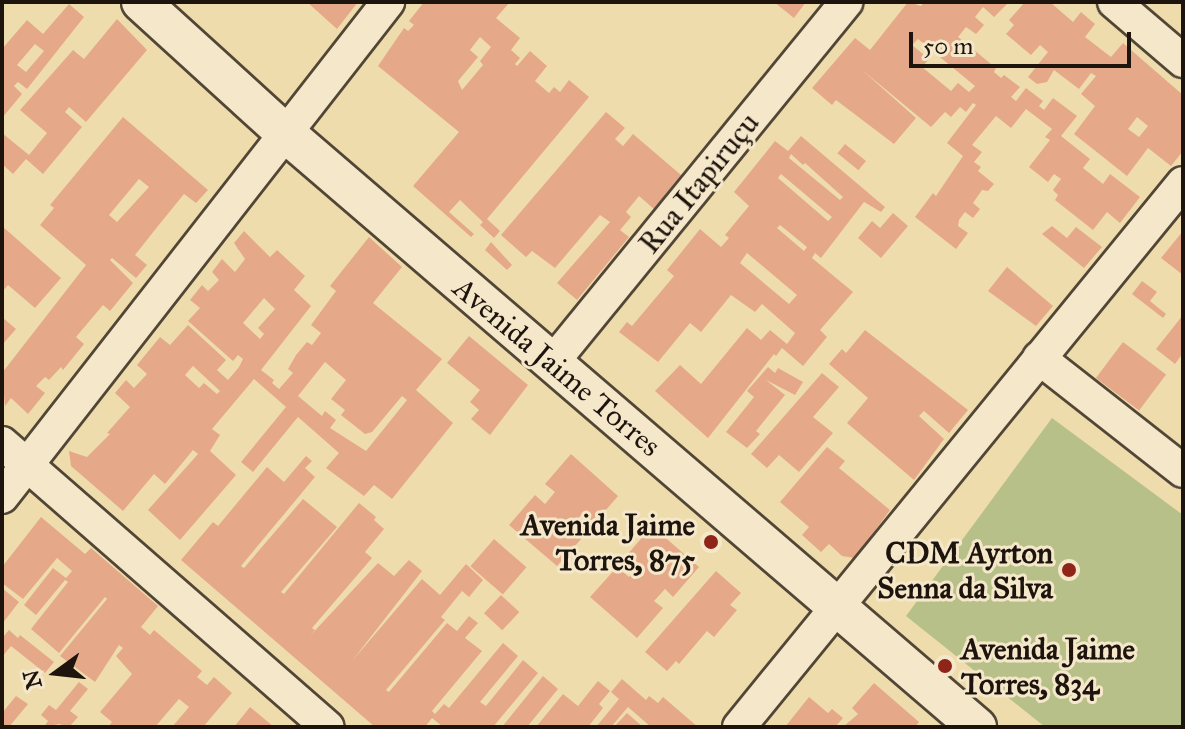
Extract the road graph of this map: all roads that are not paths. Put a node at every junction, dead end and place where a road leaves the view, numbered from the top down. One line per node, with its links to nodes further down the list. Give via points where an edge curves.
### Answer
1 (141, 2): 6 (street, Avenida Jaime Torres)
2 (388, 2): 6 (street)
3 (846, 2): 9 (street, Rua Itapiruçu)
4 (1114, 2): 5 (street)
5 (1183, 61)
6 (283, 131): 9 (street, Avenida Jaime Torres); 11 (street)
7 (1183, 183): 8 (street)
8 (1039, 358): 12 (street); 14 (street)
9 (552, 363): 14 (street, Avenida Jaime Torres)
10 (2, 443): 11 (street)
11 (27, 465): 13 (street); 15 (street)
12 (1183, 471)
13 (2, 497)
14 (837, 604): 16 (street); 17 (street, Avenida Jaime Torres)
15 (327, 727)
16 (739, 727)
17 (977, 727)

